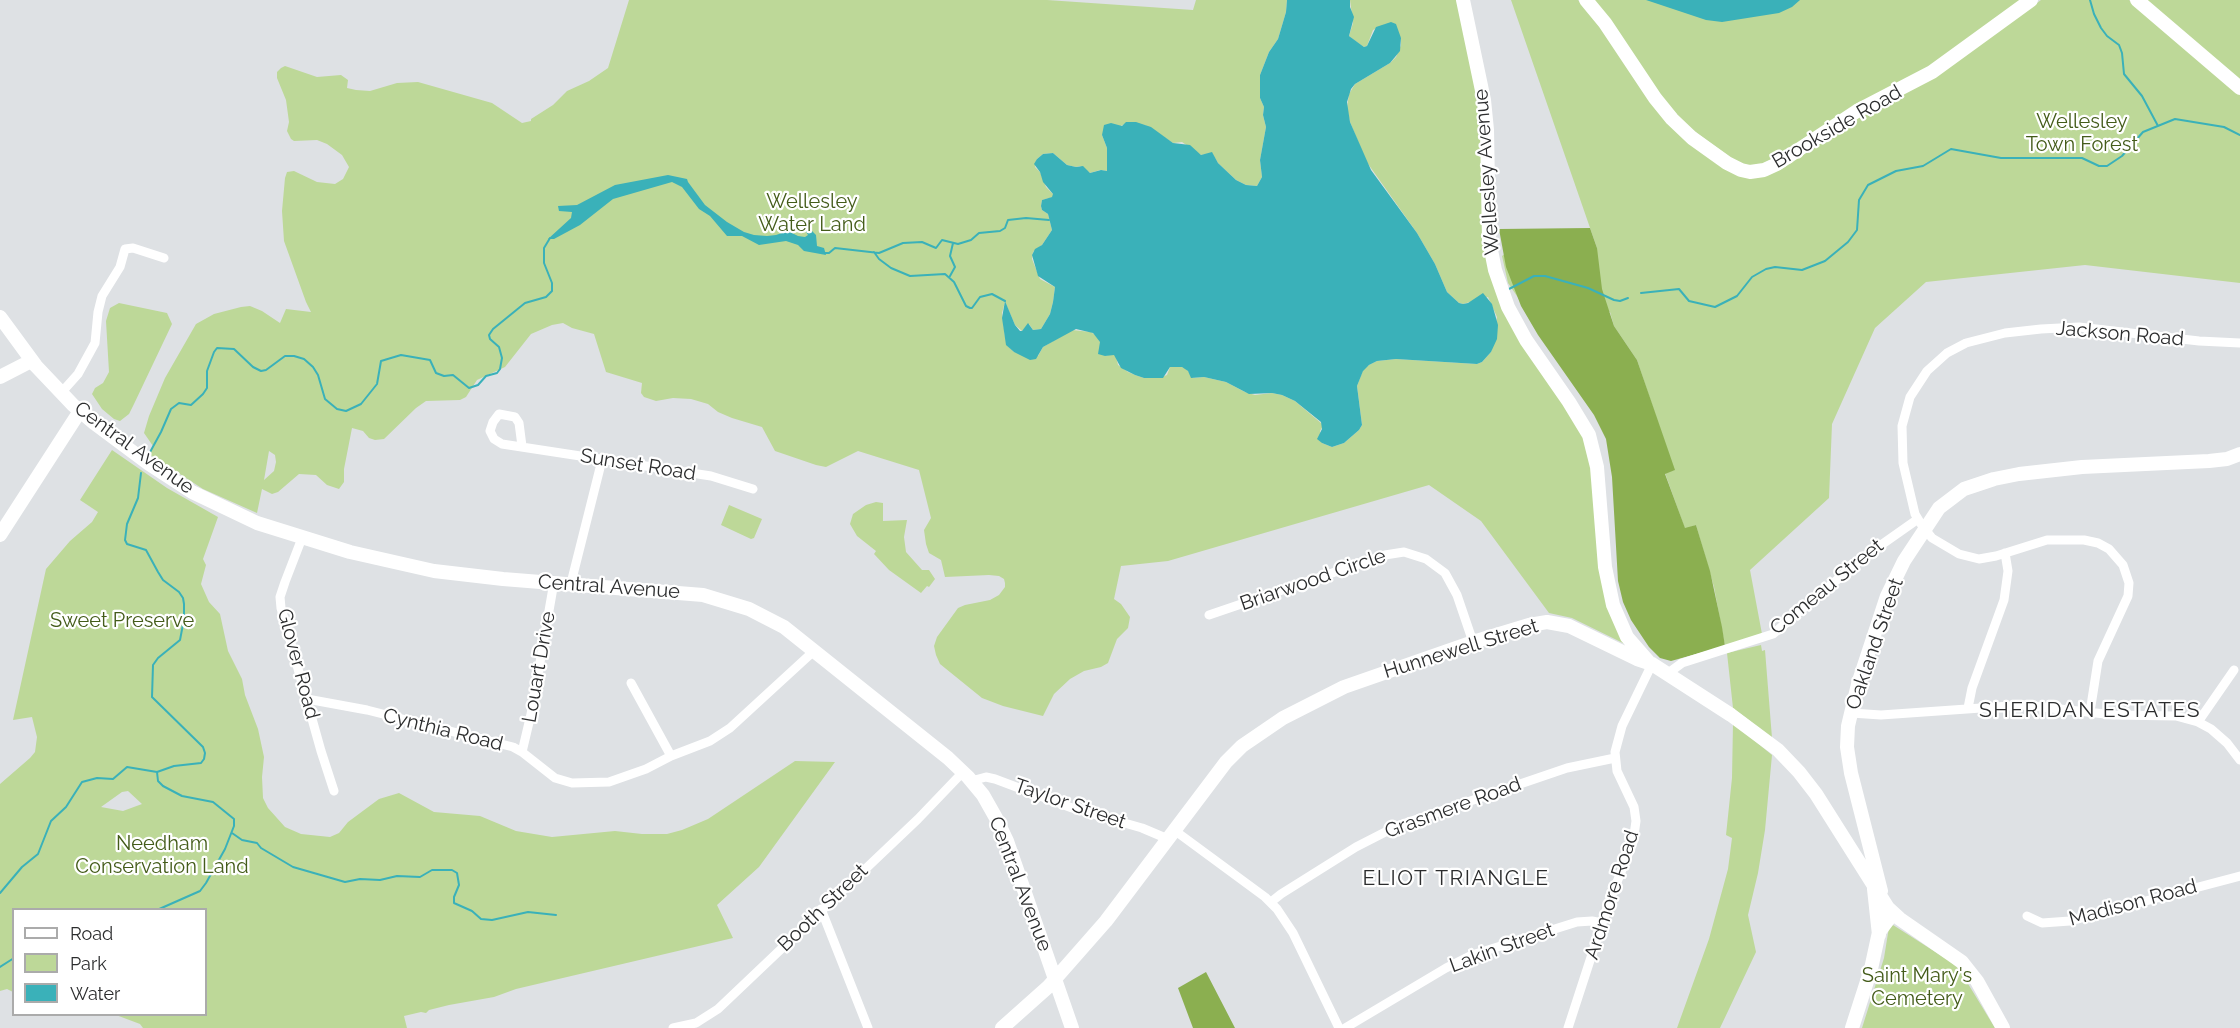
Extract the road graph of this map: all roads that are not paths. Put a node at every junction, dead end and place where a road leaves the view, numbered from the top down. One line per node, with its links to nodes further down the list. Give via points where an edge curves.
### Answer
1 (1463, 0): 26 (main road, Wellesley Avenue, via 1485,112 1489,240 1495,270 1508,307 1526,340 1589,435 1596,459 1605,567 1613,605 1627,637)
2 (1586, 0): 3 (main road, Brookside Road, via 1672,119 1727,163 1750,172 1777,164 1857,111 1932,72)
3 (2031, 0)
4 (2137, 0): 5 (main road)
5 (2240, 88)
6 (164, 258): 11 (street, via 125,249 120,267 102,296 95,343 78,374)
7 (0, 317): 9 (main road, Central Avenue)
8 (2240, 343): 17 (street, Jackson Road, via 2066,327 2005,333 1953,349 1922,377 1904,419 1903,464)
9 (31, 361): 10 (main road); 11 (main road, Central Avenue)
10 (0, 377)
11 (61, 393): 12 (main road, Central Avenue)
12 (80, 411): 18 (main road); 19 (main road, Central Avenue, via 192,492 243,518)
13 (522, 446): 15 (street, Sunset Road)
14 (2240, 454): 17 (main road, Oakland Street, via 2210,461 2068,468 1994,479 1953,496)
15 (602, 460): 16 (street, Sunset Road, via 716,477); 22 (street)
16 (753, 489)
17 (1921, 524): 20 (street, via 1942,546 1964,556 1984,558); 28 (street, Comeau Street, via 1864,557 1773,634 1682,663); 33 (main road, Oakland Street, via 1887,596)
18 (0, 535)
19 (302, 538): 21 (main road, Central Avenue, via 427,570); 30 (street, Glover Road, via 280,597 280,608)
20 (2005, 553): 31 (street, via 2008,571 2004,600); 32 (street, via 2047,540 2084,540 2109,549 2124,565 2128,596 2098,661)
21 (554, 582): 22 (main road, Central Avenue); 35 (street, Louart Drive)
22 (571, 583): 25 (main road, Central Avenue, via 691,593 724,600 772,620)
23 (1209, 615): 24 (street, Briarwood Circle, via 1404,552 1432,562 1448,577)
24 (1473, 642): 26 (main road, Hunnewell Street, via 1535,624 1558,623); 43 (main road, Hunnewell Street, via 1353,683 1283,718 1226,762)
25 (815, 650): 36 (street, Cynthia Road, via 730,728 710,741); 39 (main road, Central Avenue)
26 (1652, 664): 28 (main road, Hunnewell Street); 37 (street, via 1622,726)
27 (2234, 670): 34 (street)
28 (1667, 674): 44 (main road, Hunnewell Street, via 1778,750 1805,779)
29 (631, 682): 36 (street)
30 (307, 699): 35 (street, Cynthia Road, via 367,710); 40 (street, Glover Road)
31 (1968, 708): 32 (street, via 2024,705); 33 (street, via 1876,715)
32 (2090, 712): 34 (street, via 2168,715)
33 (1851, 713): 41 (main road, Oakland Street, via 1847,753)
34 (2198, 722): 38 (street, via 2222,738)
35 (522, 752): 36 (street, Cynthia Road, via 555,778 572,783 609,782)
36 (671, 756)
37 (1615, 758): 47 (street, Grasmere Road, via 1567,768 1397,826 1356,847); 52 (street, Ardmore Road, via 1636,821 1632,848)
38 (2240, 760)
39 (967, 776): 43 (street, Taylor Street, via 995,779 1072,808); 49 (street, Booth Street); 54 (main road, Central Avenue, via 989,805 1005,837)
40 (334, 791)
41 (1860, 812): 42 (main road, Oakland Street); 44 (main road)
42 (1865, 826): 44 (main road); 48 (main road, Oakland Street)
43 (1171, 834): 47 (street, Taylor Street); 54 (main road, Hunnewell Street, via 1117,907)
44 (1844, 837): 46 (main road, Hunnewell Street)
45 (2240, 876): 51 (street, Madison Road, via 2070,921 2042,923)
46 (1874, 886): 48 (main road, Hunnewell Street); 53 (main road)
47 (1271, 902): 59 (street, Taylor Street, via 1290,927)
48 (1884, 902): 50 (main road, Hunnewell Street)
49 (821, 909): 55 (street, Booth Street, via 718,1009 696,1023); 56 (street)
50 (1893, 913): 53 (main road); 63 (main road, Hunnewell Street, via 1962,962)
51 (2027, 916)
52 (1602, 923): 60 (street, Lakin Street, via 1577,922 1472,955); 61 (street, Ardmore Road)
53 (1879, 935): 62 (main road)
54 (1055, 979): 57 (main road, Hunnewell Street); 58 (main road, Central Avenue)
55 (673, 1028)
56 (868, 1028)
57 (1002, 1028)
58 (1072, 1028)
59 (1339, 1028)
60 (1345, 1028)
61 (1568, 1028)
62 (1852, 1028)
63 (2003, 1028)

